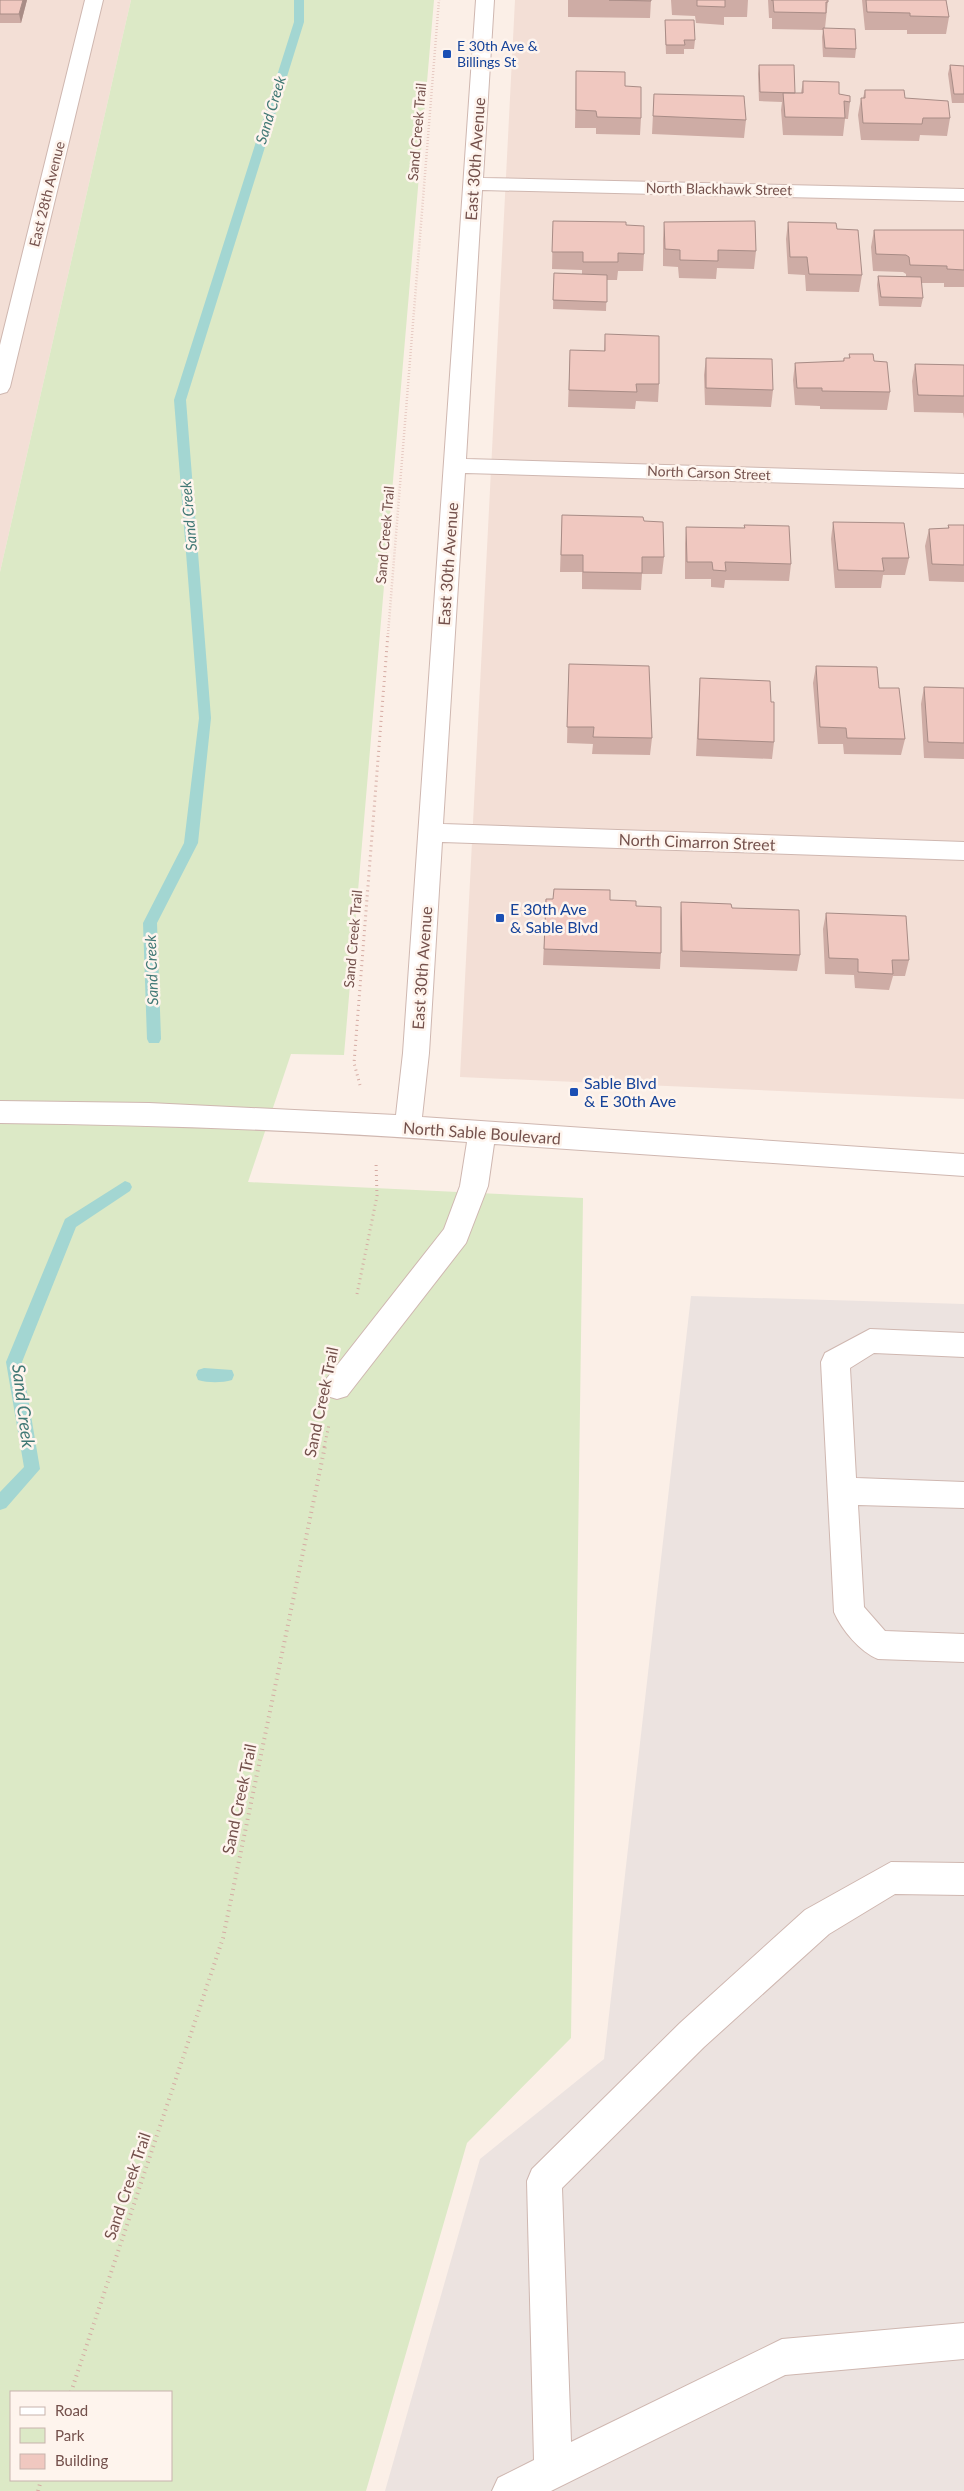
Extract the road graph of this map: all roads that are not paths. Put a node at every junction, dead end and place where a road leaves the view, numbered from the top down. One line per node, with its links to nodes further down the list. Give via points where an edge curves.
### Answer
1 (94, 0): 5 (street, East 28th Avenue)
2 (485, 0): 3 (street, East 30th Avenue)
3 (474, 184): 4 (street, North Blackhawk Street); 6 (street, East 30th Avenue)
4 (964, 195)
5 (0, 387)
6 (454, 466): 7 (street, North Carson Street); 8 (street, East 30th Avenue)
7 (964, 481)
8 (431, 833): 9 (street, North Cimarron Street); 11 (street, East 30th Avenue)
9 (964, 851)
10 (0, 1112): 11 (street, North Sable Boulevard, via 274,1119)
11 (408, 1127): 12 (street, North Sable Boulevard)
12 (482, 1133): 13 (street, North Sable Boulevard); 15 (street, via 474,1186 456,1234)
13 (964, 1165)
14 (964, 1345): 16 (street, via 870,1341 835,1362)
15 (337, 1387)
16 (842, 1491): 17 (street); 18 (street, via 849,1612 878,1644)
17 (964, 1495)
18 (964, 1648)
19 (964, 1879): 21 (street, via 891,1878 817,1922 664,2062 544,2181)
20 (964, 2341): 21 (street, via 782,2357)
21 (554, 2470): 22 (street)
22 (511, 2491)

